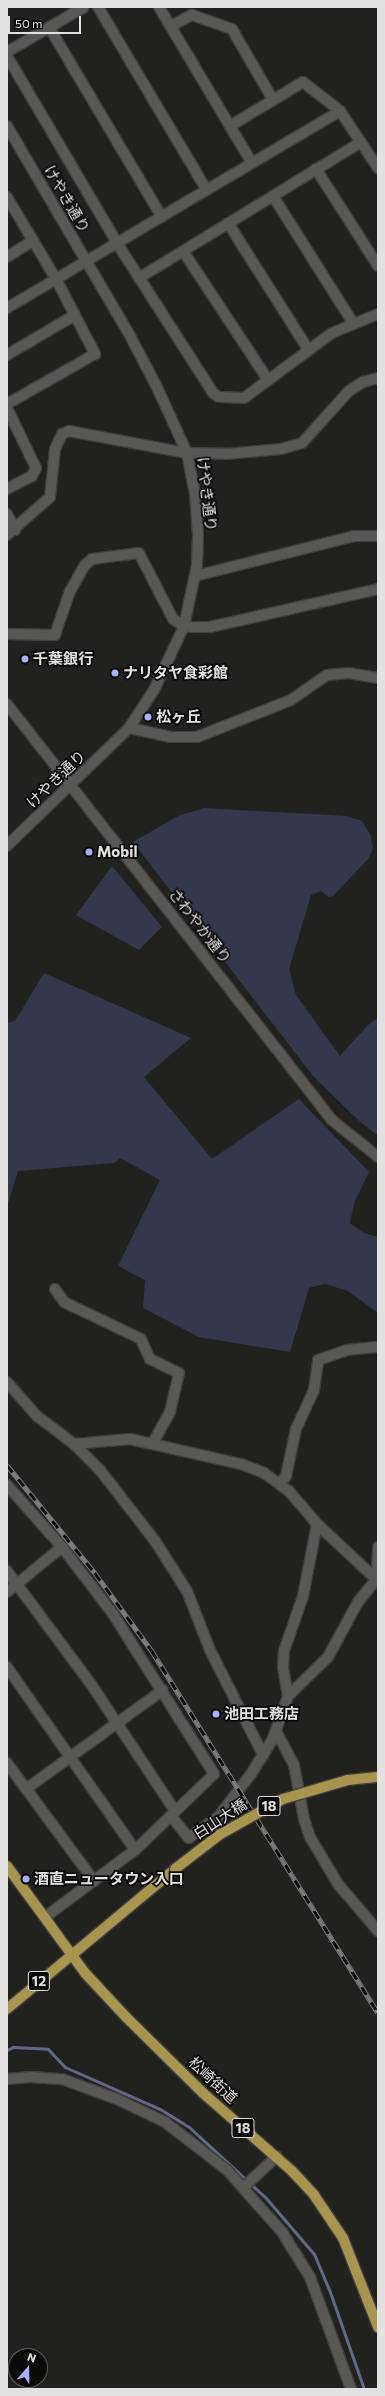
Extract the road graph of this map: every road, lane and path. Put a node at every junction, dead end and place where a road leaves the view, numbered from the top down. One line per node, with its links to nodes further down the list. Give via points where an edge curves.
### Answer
1 (84, 7): 5 (street)
2 (98, 7): 16 (street)
3 (160, 7): 4 (street)
4 (171, 26): 8 (street, via 192,15 232,29); 11 (street)
5 (49, 27): 6 (street); 19 (street)
6 (7, 52)
7 (7, 56): 22 (street)
8 (273, 100): 9 (street, via 303,82); 11 (street)
9 (340, 111): 12 (street); 13 (street)
10 (7, 126): 25 (street, けやき通り)
11 (230, 126): 13 (street)
12 (361, 142): 14 (street); 15 (street)
13 (252, 163): 16 (street)
14 (378, 168)
15 (316, 169): 17 (street); 26 (street)
16 (206, 189): 19 (street)
17 (273, 196): 20 (street); 32 (street)
18 (9, 204): 21 (street)
19 (162, 217): 22 (street)
20 (228, 223): 23 (street); 33 (street)
21 (33, 241): 24 (street); 28 (street)
22 (117, 244): 25 (street); 27 (street)
23 (183, 251): 27 (street); 36 (street)
24 (7, 257)
25 (86, 262): 28 (street); 39 (street, けやき通り, via 128,332)
26 (378, 266)
27 (139, 278): 36 (street, via 213,393 219,397 244,398)
28 (56, 279): 29 (street); 31 (street)
29 (7, 308)
30 (378, 314): 32 (street)
31 (75, 315): 34 (street); 37 (street, via 95,354)
32 (353, 323): 33 (street)
33 (308, 349): 36 (street)
34 (7, 355)
35 (378, 378): 39 (street, via 363,382 349,391 302,443 273,450 226,454)
36 (268, 380)
37 (7, 404)
38 (7, 408): 40 (street, via 36,468 32,476)
39 (187, 453): 42 (street, via 69,431 62,434 55,449 50,498); 44 (street, けやき通り, via 195,494 198,536)
40 (7, 489)
41 (7, 514): 42 (street)
42 (11, 533)
43 (378, 536): 44 (street, via 354,536)
44 (195, 576): 46 (street, けやき通り)
45 (377, 591): 46 (street, via 210,627)
46 (184, 626): 47 (street, via 173,618 139,553 92,559 85,565 70,591 55,635); 50 (street, けやき通り, via 154,690)
47 (7, 634)
48 (378, 678): 50 (street, via 349,673 327,675 291,700 196,737 171,737)
49 (7, 704): 51 (street, さわやか通り)
50 (128, 728): 51 (street, けやき通り)
51 (71, 786): 52 (street, けやき通り); 53 (street, さわやか通り, via 332,1120)
52 (7, 846)
53 (378, 1157)
54 (55, 1289): 57 (street, via 64,1302 141,1339 150,1359 178,1373 170,1412)
55 (378, 1347): 59 (street, via 347,1350 318,1360 314,1390 296,1429 286,1476)
56 (7, 1382): 58 (street, via 37,1416)
57 (153, 1443): 58 (street, via 114,1438); 59 (street, via 241,1464 264,1473)
58 (74, 1444): 73 (street, via 112,1483 187,1591 210,1650)
59 (280, 1484): 61 (street)
60 (7, 1485): 62 (street)
61 (317, 1524): 65 (street); 70 (street, via 302,1596 284,1651 283,1668)
62 (62, 1547): 66 (street); 69 (street, via 113,1614)
63 (378, 1547): 65 (street)
64 (7, 1571): 66 (street)
65 (377, 1577): 70 (street, via 358,1602 328,1657)
66 (17, 1584): 67 (street); 71 (street)
67 (7, 1592)
68 (7, 1667): 74 (street)
69 (163, 1690): 71 (street); 78 (street, via 214,1774)
70 (288, 1696): 72 (street)
71 (118, 1724): 74 (street); 78 (street)
72 (276, 1731): 73 (street); 83 (street, via 294,1765 304,1820 310,1836 338,1884)
73 (263, 1755): 78 (street, via 219,1816 189,1838)
74 (72, 1756): 77 (street); 79 (street)
75 (7, 1763): 77 (street)
76 (378, 1777): 85 (main road, 白山大橋 / 18, bridge, via 348,1780 283,1798 219,1835)
77 (26, 1789): 81 (street)
78 (173, 1814): 79 (street)
79 (136, 1850): 81 (street)
80 (7, 1866): 82 (main road, 松崎街道 / 18)
81 (94, 1881): 82 (street)
82 (45, 1917): 85 (main road, 松崎街道 / 18)
83 (374, 1920): 84 (street)
84 (378, 1931)
85 (72, 1954): 86 (main road, 12); 88 (main road, 松崎街道 / 18, via 85,1973 126,2017 203,2093)
86 (7, 2009)
87 (7, 2079): 89 (street, via 62,2079 117,2099 165,2122)
88 (277, 2156): 89 (street); 90 (main road, 松崎街道 / 18, via 314,2194 343,2238)
89 (248, 2183): 91 (street, via 310,2277)
90 (378, 2326)
91 (351, 2389)

